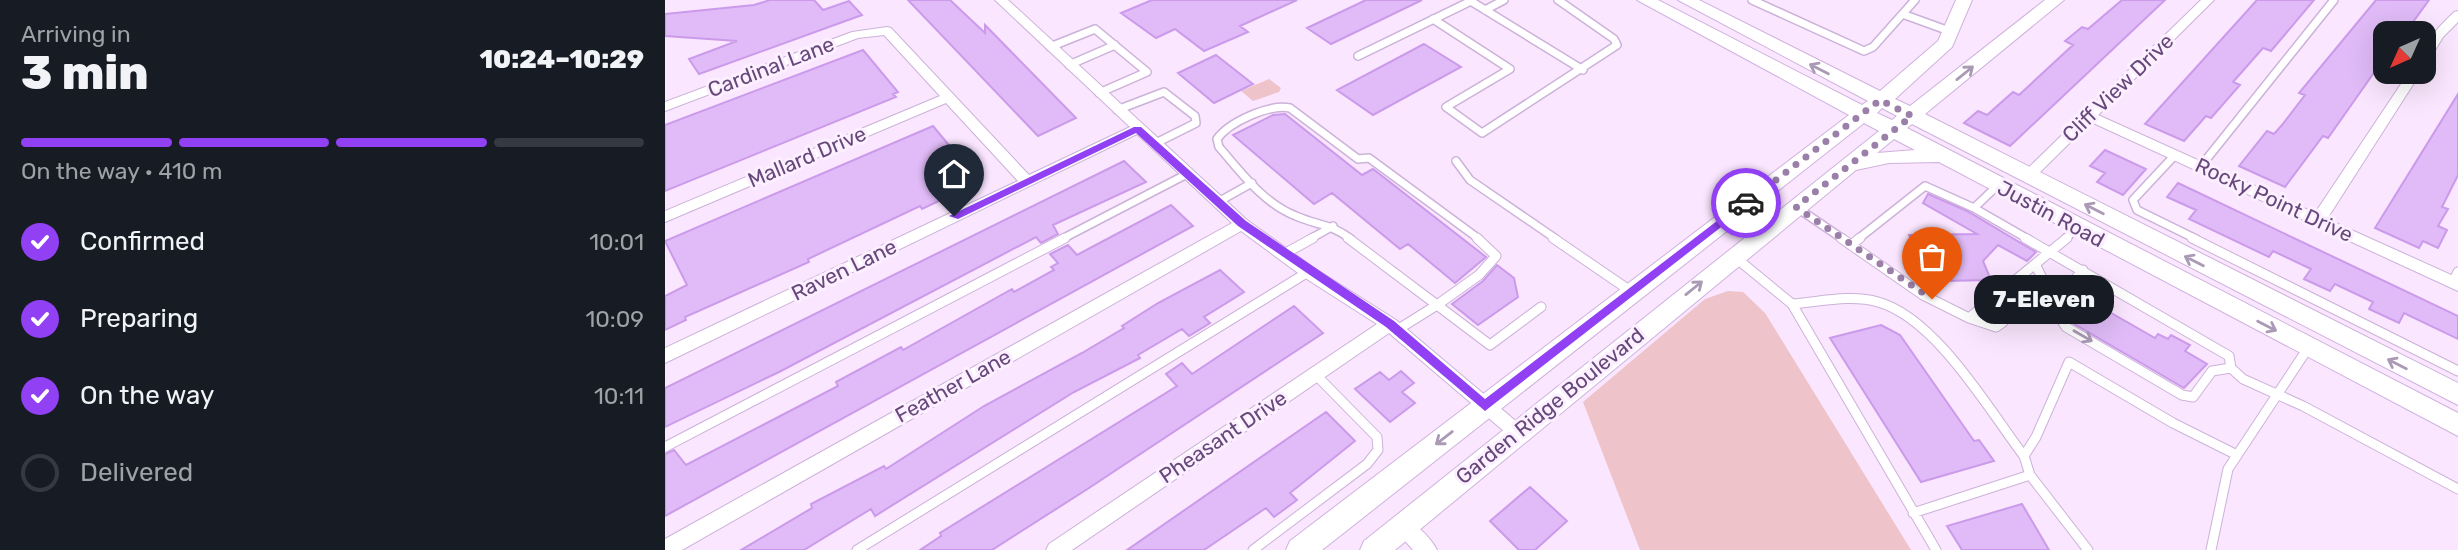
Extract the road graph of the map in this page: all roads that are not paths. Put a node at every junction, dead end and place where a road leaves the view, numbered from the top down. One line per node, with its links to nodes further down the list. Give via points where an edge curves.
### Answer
1 (1001, 0): 22 (street)
2 (1471, 0): 15 (lane); 18 (lane)
3 (1504, 0): 15 (lane)
4 (1558, 0): 25 (lane, via 1617,45)
5 (1645, 0): 32 (main road, Justin Road)
6 (1686, 0): 29 (main road, Justin Road, one-way to 6)
7 (1752, 0): 14 (lane)
8 (1773, 0): 14 (lane)
9 (1915, 0): 16 (lane)
10 (1964, 0): 19 (main road, Garden Ridge Boulevard)
11 (2056, 0): 33 (main road, Garden Ridge Boulevard, one-way to 11)
12 (2208, 0): 34 (street, Cliff View Drive)
13 (2334, 0): 41 (lane)
14 (1764, 6): 16 (lane, via 1864,51)
15 (1485, 10): 25 (lane)
16 (1905, 15): 19 (lane)
17 (2458, 15): 20 (street)
18 (1433, 19): 23 (lane); 25 (lane, via 1510,69 1446,107 1482,133)
19 (1952, 32): 29 (main road, Garden Ridge Boulevard, via 1924,64)
20 (2436, 38)
21 (1115, 45): 22 (lane, via 1095,29); 24 (lane); 27 (lane, via 1147,72)
22 (1050, 47): 24 (street)
23 (1358, 56)
24 (1069, 65): 27 (street)
25 (1583, 69)
26 (2407, 84): 52 (street)
27 (1099, 93): 31 (street)
28 (949, 97): 30 (street, Cardinal Lane, via 891,33 878,30); 45 (street); 51 (street, Mallard Drive)
29 (1880, 100): 32 (main road, Garden Ridge Boulevard); 33 (main road, Justin Road)
30 (665, 107)
31 (1117, 110): 35 (street); 37 (lane, via 1160,92 1171,94 1195,116 1196,123)
32 (1861, 115): 36 (main road, Justin Road); 64 (main road, Garden Ridge Boulevard)
33 (1912, 116): 36 (main road, Garden Ridge Boulevard); 44 (main road, Justin Road)
34 (2089, 116): 38 (street, Rocky Point Drive); 44 (street, Cliff View Drive)
35 (1137, 129): 37 (street); 45 (street, Raven Lane)
36 (1893, 131): 39 (main road, Justin Road); 43 (main road, Garden Ridge Boulevard)
37 (1154, 144): 42 (street)
38 (2175, 155): 41 (street, Rocky Point Drive); 74 (lane, via 2133,200 2137,210)
39 (1949, 160): 43 (main road, via 1889,156); 47 (main road, Justin Road)
40 (1456, 161): 64 (lane, via 1470,180)
41 (2201, 166): 52 (street, Rocky Point Drive)
42 (1188, 174): 48 (street); 81 (lane)
43 (1837, 175): 49 (main road, Garden Ridge Boulevard)
44 (2028, 176): 77 (main road, Justin Road, one-way to 44)
45 (1027, 182): 72 (street, Raven Lane)
46 (1252, 183): 48 (lane); 54 (lane, via 1294,216); 65 (lane, via 1217,139 1268,109 1290,108 1358,159 1369,158 1496,256 1490,266)
47 (1997, 186): 50 (lane); 55 (main road, Justin Road)
48 (1218, 202): 53 (street)
49 (1796, 207): 56 (lane); 59 (main road, Garden Ridge Boulevard)
50 (1974, 208): 56 (lane, via 1925,186); 57 (lane)
51 (665, 217)
52 (2318, 220): 63 (street, Rocky Point Drive)
53 (1242, 224): 58 (street); 88 (street, Feather Lane)
54 (1333, 226): 58 (lane); 65 (lane)
55 (2077, 228): 57 (lane); 71 (main road, Justin Road, one-way to 71)
56 (1851, 246): 69 (lane)
57 (2051, 253): 60 (lane); 61 (lane)
58 (1284, 254): 62 (street)
59 (1730, 259): 66 (lane); 68 (main road, Garden Ridge Boulevard, one-way to 59)
60 (2036, 266): 69 (lane); 69 (lane, via 2043,280 2002,323 1996,327)
61 (2083, 270): 73 (lane, via 2229,356); 73 (lane, one-way to 73, via 2052,306 2066,327 2182,395 2193,397 2212,371)
62 (1308, 272): 70 (street); 89 (lane)
63 (2456, 280)
64 (1623, 299): 68 (main road); 78 (main road, Garden Ridge Boulevard)
65 (1437, 303): 67 (lane, via 1490,345); 70 (lane)
66 (1792, 304): 83 (lane, via 1874,301 1908,315 1930,334); 86 (lane)
67 (1541, 307)
68 (1663, 314): 80 (main road, Garden Ridge Boulevard)
69 (1969, 318)
70 (1394, 327): 75 (street, Pheasant Drive); 78 (street)
71 (2309, 348): 76 (lane); 79 (main road, Justin Road)
72 (665, 356)
73 (2231, 368): 76 (lane, via 2243,379)
74 (2458, 371)
75 (1315, 374): 90 (street, Pheasant Drive); 91 (lane, via 1377,437 1378,450 1367,464)
76 (2276, 393): 82 (lane); 85 (lane)
77 (2458, 395)
78 (1485, 406): 80 (street); 92 (main road, Garden Ridge Boulevard, one-way to 92)
79 (2458, 425)
80 (1518, 433): 87 (main road, Garden Ridge Boulevard)
81 (665, 447)
82 (2237, 455): 83 (lane, via 2069,362); 97 (lane, via 2228,469)
83 (2024, 456): 84 (lane)
84 (2029, 475): 86 (lane); 96 (lane)
85 (2458, 489)
86 (1913, 513): 95 (lane)
87 (1403, 527): 93 (main road, Garden Ridge Boulevard); 94 (street)
88 (665, 549)
89 (857, 550)
90 (1056, 550)
91 (1253, 550)
92 (1300, 550)
93 (1374, 550)
94 (1427, 550)
95 (1936, 550)
96 (2088, 550)
97 (2211, 550)

